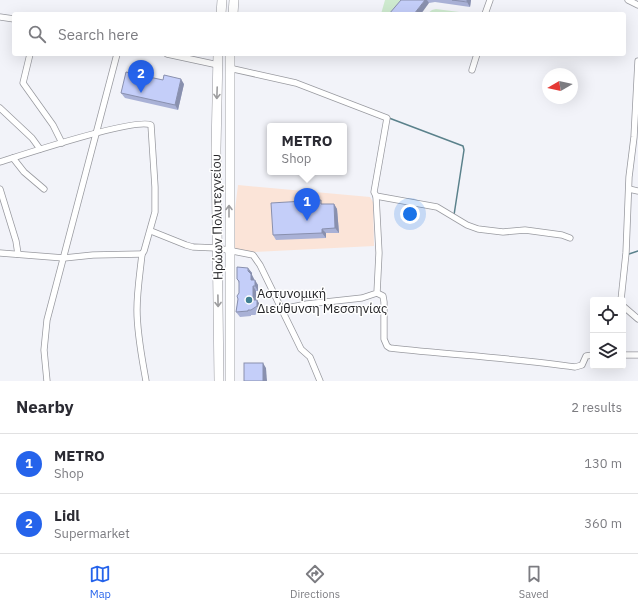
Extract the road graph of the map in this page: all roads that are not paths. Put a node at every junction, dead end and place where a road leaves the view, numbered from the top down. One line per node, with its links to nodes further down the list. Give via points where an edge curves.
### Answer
1 (222, 0): 6 (main road)
2 (234, 0): 7 (main road)
3 (490, 0): 8 (street)
4 (628, 0): 5 (street)
5 (638, 5)
6 (221, 12)
7 (233, 12)
8 (486, 12)
9 (0, 17): 10 (street)
10 (12, 20)
11 (30, 56): 23 (street, via 23,83 53,125)
12 (116, 56): 22 (street)
13 (176, 56): 18 (street)
14 (218, 56): 18 (main road, Ηρώων Πολυτεχνείου)
15 (230, 56): 19 (main road, Ηρώων Πολυτεχνείου)
16 (476, 56): 20 (street)
17 (638, 61): 29 (street)
18 (218, 66): 34 (main road, Ηρώων Πολυτεχνείου, one-way to 34)
19 (229, 68): 31 (street, via 296,83 387,118 374,192); 35 (main road, Ηρώων Πολυτεχνείου, one-way to 19)
20 (472, 70)
21 (0, 108): 24 (street)
22 (96, 134): 23 (street); 32 (street, via 141,124 152,126 156,200); 39 (street)
23 (62, 143): 24 (street)
24 (40, 149): 25 (street)
25 (13, 158): 26 (street); 28 (street, via 24,172)
26 (0, 162)
27 (0, 189): 37 (street)
28 (44, 189)
29 (629, 189): 30 (street); 41 (street)
30 (638, 191)
31 (376, 196): 33 (street, via 437,207 478,229 503,232 525,230); 40 (street, via 379,253)
32 (150, 231): 34 (street, via 193,247); 38 (street)
33 (570, 238)
34 (217, 248): 35 (street); 50 (main road, Ηρώων Πολυτεχνείου, one-way to 50)
35 (229, 250): 42 (street, via 253,255); 51 (main road, Ηρώων Πολυτεχνείου)
36 (0, 253): 37 (street)
37 (18, 254): 39 (street)
38 (142, 254): 39 (street); 49 (street, via 137,311)
39 (64, 258): 48 (street, via 46,328 44,350)
40 (377, 293): 42 (street, via 362,298); 45 (street, via 383,296 384,339 390,348 575,367 582,365 586,356)
41 (621, 297)
42 (282, 309): 52 (street, via 301,349 310,356)
43 (626, 309): 44 (street)
44 (638, 319)
45 (590, 355)
46 (626, 355): 47 (street)
47 (638, 355)
48 (47, 381)
49 (146, 381)
50 (218, 381)
51 (230, 381)
52 (320, 381)

